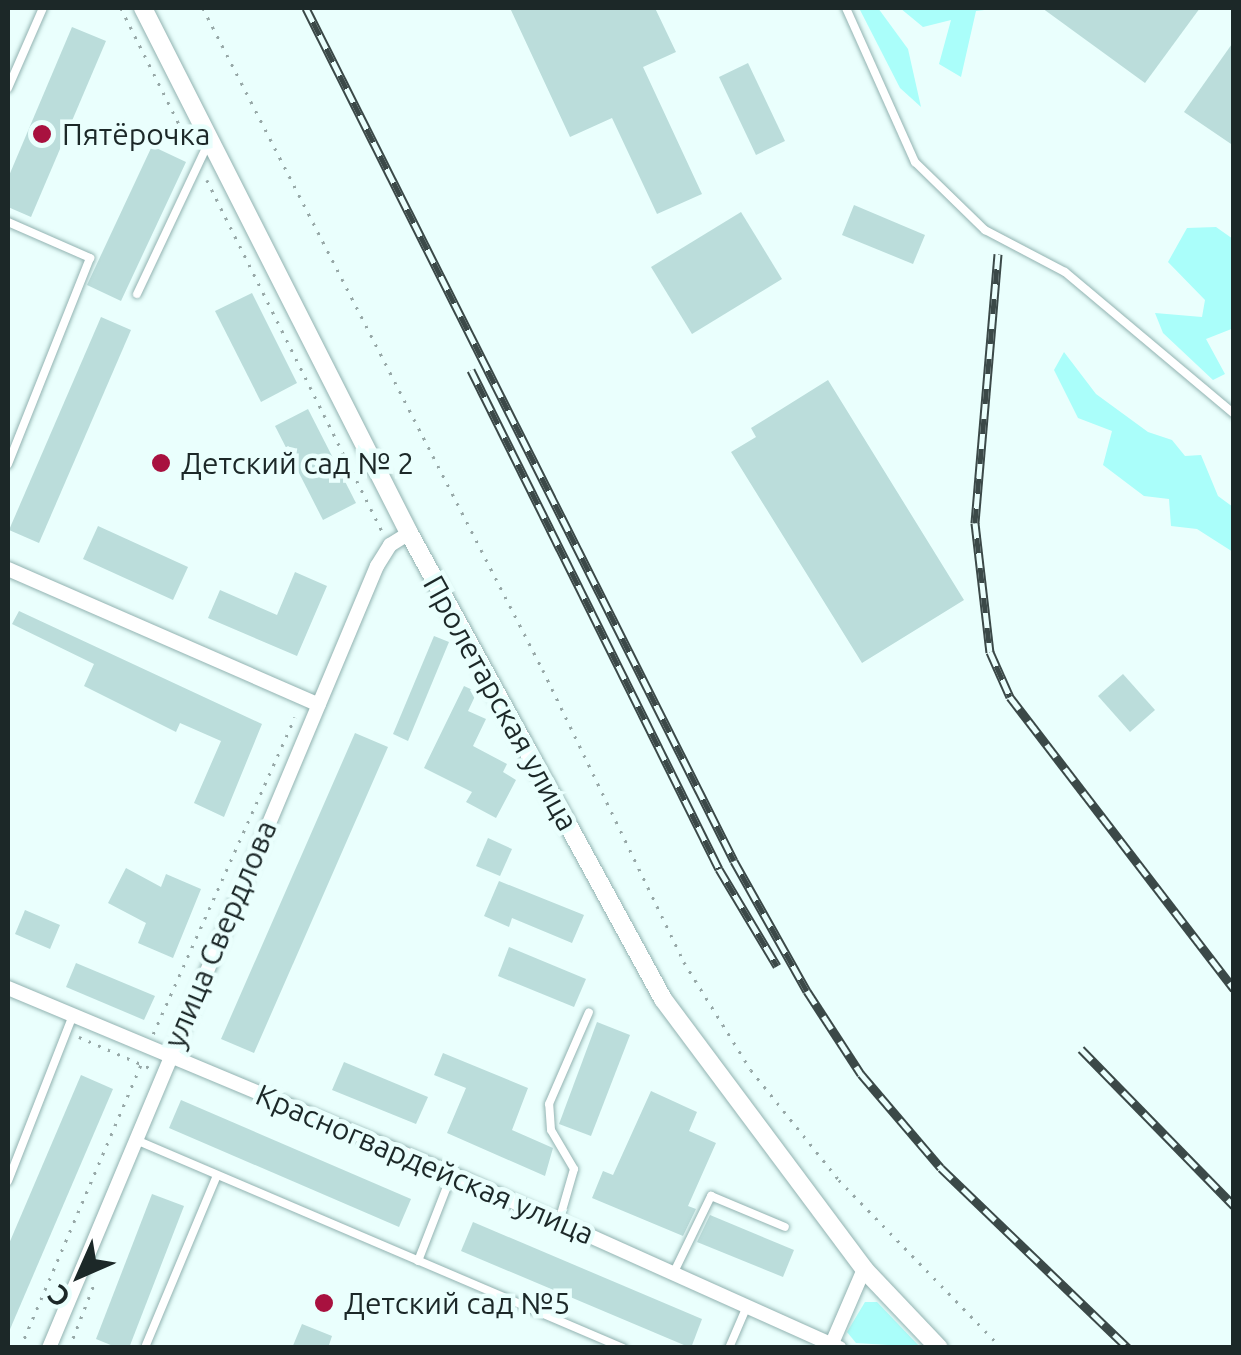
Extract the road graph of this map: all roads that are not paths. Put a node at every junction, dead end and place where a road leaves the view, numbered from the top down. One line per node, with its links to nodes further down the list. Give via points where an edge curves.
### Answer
1 (43, 8): 4 (lane)
2 (143, 8): 5 (street, Пролетарская улица)
3 (846, 8): 8 (lane, via 915,162 985,230 1065,272)
4 (8, 88)
5 (210, 140): 7 (lane); 10 (street, Пролетарская улица)
6 (8, 222): 9 (lane, via 90,258)
7 (137, 294)
8 (1234, 414)
9 (8, 464)
10 (409, 534): 12 (street, улица Свердлова, via 390,546); 24 (street, Пролетарская улица, via 663,999)
11 (8, 569): 12 (street)
12 (319, 705): 16 (street, улица Свердлова)
13 (8, 988): 15 (street, Красногвардейская улица)
14 (588, 1012): 21 (lane, via 549,1104 550,1130 574,1169)
15 (73, 1014): 16 (street, Красногвардейская улица); 20 (lane)
16 (168, 1056): 17 (street, улица Свердлова); 18 (street, Красногвардейская улица)
17 (136, 1140): 19 (lane); 29 (street, улица Свердлова)
18 (452, 1174): 21 (street, Красногвардейская улица); 23 (lane)
19 (217, 1175): 23 (lane); 27 (lane)
20 (8, 1182)
21 (559, 1221): 25 (street, Красногвардейская улица)
22 (785, 1227): 25 (lane, via 711,1196)
23 (418, 1261): 30 (lane)
24 (864, 1269): 28 (street); 32 (street, Пролетарская улица)
25 (674, 1272): 26 (street, Красногвардейская улица)
26 (747, 1305): 28 (street, Красногвардейская улица); 31 (lane)
27 (146, 1345)
28 (834, 1346)
29 (49, 1348)
30 (622, 1348)
31 (729, 1348)
32 (939, 1348)

